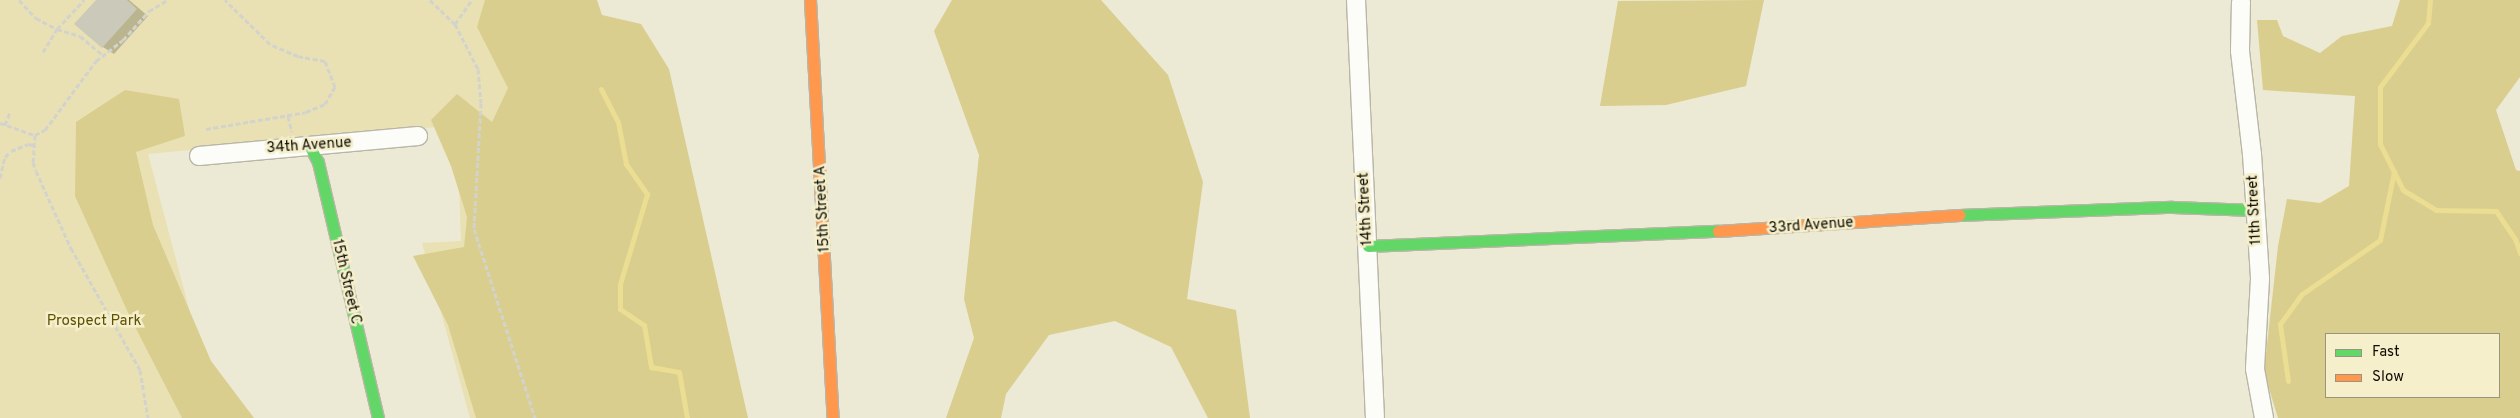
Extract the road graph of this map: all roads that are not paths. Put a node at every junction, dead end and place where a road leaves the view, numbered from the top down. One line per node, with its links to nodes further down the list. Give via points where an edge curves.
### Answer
1 (810, 0): 10 (street, 15th Street A)
2 (1356, 0): 8 (street, 14th Street)
3 (2241, 2): 7 (street, 11th Street, via 2240,51 2252,154)
4 (418, 136): 5 (street, 34th Avenue)
5 (310, 147): 6 (street, 34th Avenue); 9 (street, 15th Street C, via 318,162)
6 (199, 156)
7 (2254, 210): 8 (street, 33rd Avenue, via 2172,207 1996,212 1699,233); 12 (street, 11th Street, via 2260,278 2255,369)
8 (1368, 246): 11 (street, 14th Street)
9 (378, 418)
10 (834, 418)
11 (1375, 418)
12 (2264, 418)

